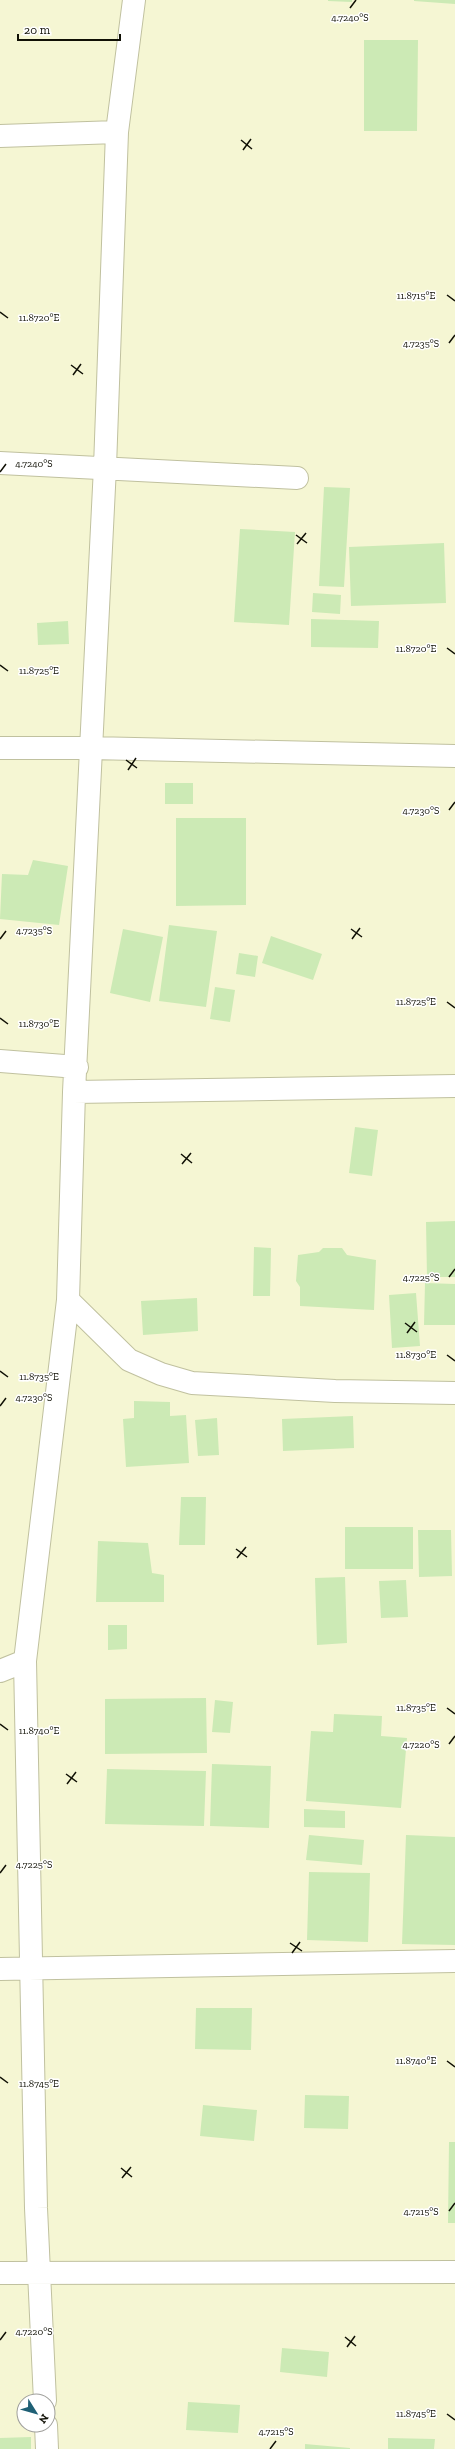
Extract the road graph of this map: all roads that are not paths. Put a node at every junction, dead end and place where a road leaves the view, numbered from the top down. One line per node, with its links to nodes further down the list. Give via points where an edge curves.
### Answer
1 (134, 0): 2 (street)
2 (117, 132): 3 (street); 5 (street)
3 (0, 136)
4 (0, 463): 5 (street)
5 (105, 468): 6 (street); 8 (street)
6 (297, 478)
7 (0, 748): 8 (street)
8 (91, 748): 9 (street); 11 (street)
9 (455, 756)
10 (0, 1061): 11 (street)
11 (77, 1067): 13 (street)
12 (455, 1086): 13 (street)
13 (74, 1092): 14 (street)
14 (68, 1300): 15 (street, via 129,1360 161,1374 192,1383 335,1391); 16 (street)
15 (455, 1393)
16 (25, 1661): 17 (street); 20 (street)
17 (0, 1672)
18 (455, 1961): 20 (street)
19 (0, 1969): 20 (street)
20 (31, 1970): 23 (street)
21 (455, 2272): 23 (street)
22 (0, 2273): 23 (street)
23 (39, 2273): 24 (street)
24 (45, 2393)
25 (46, 2433): 26 (street)
26 (47, 2449)

